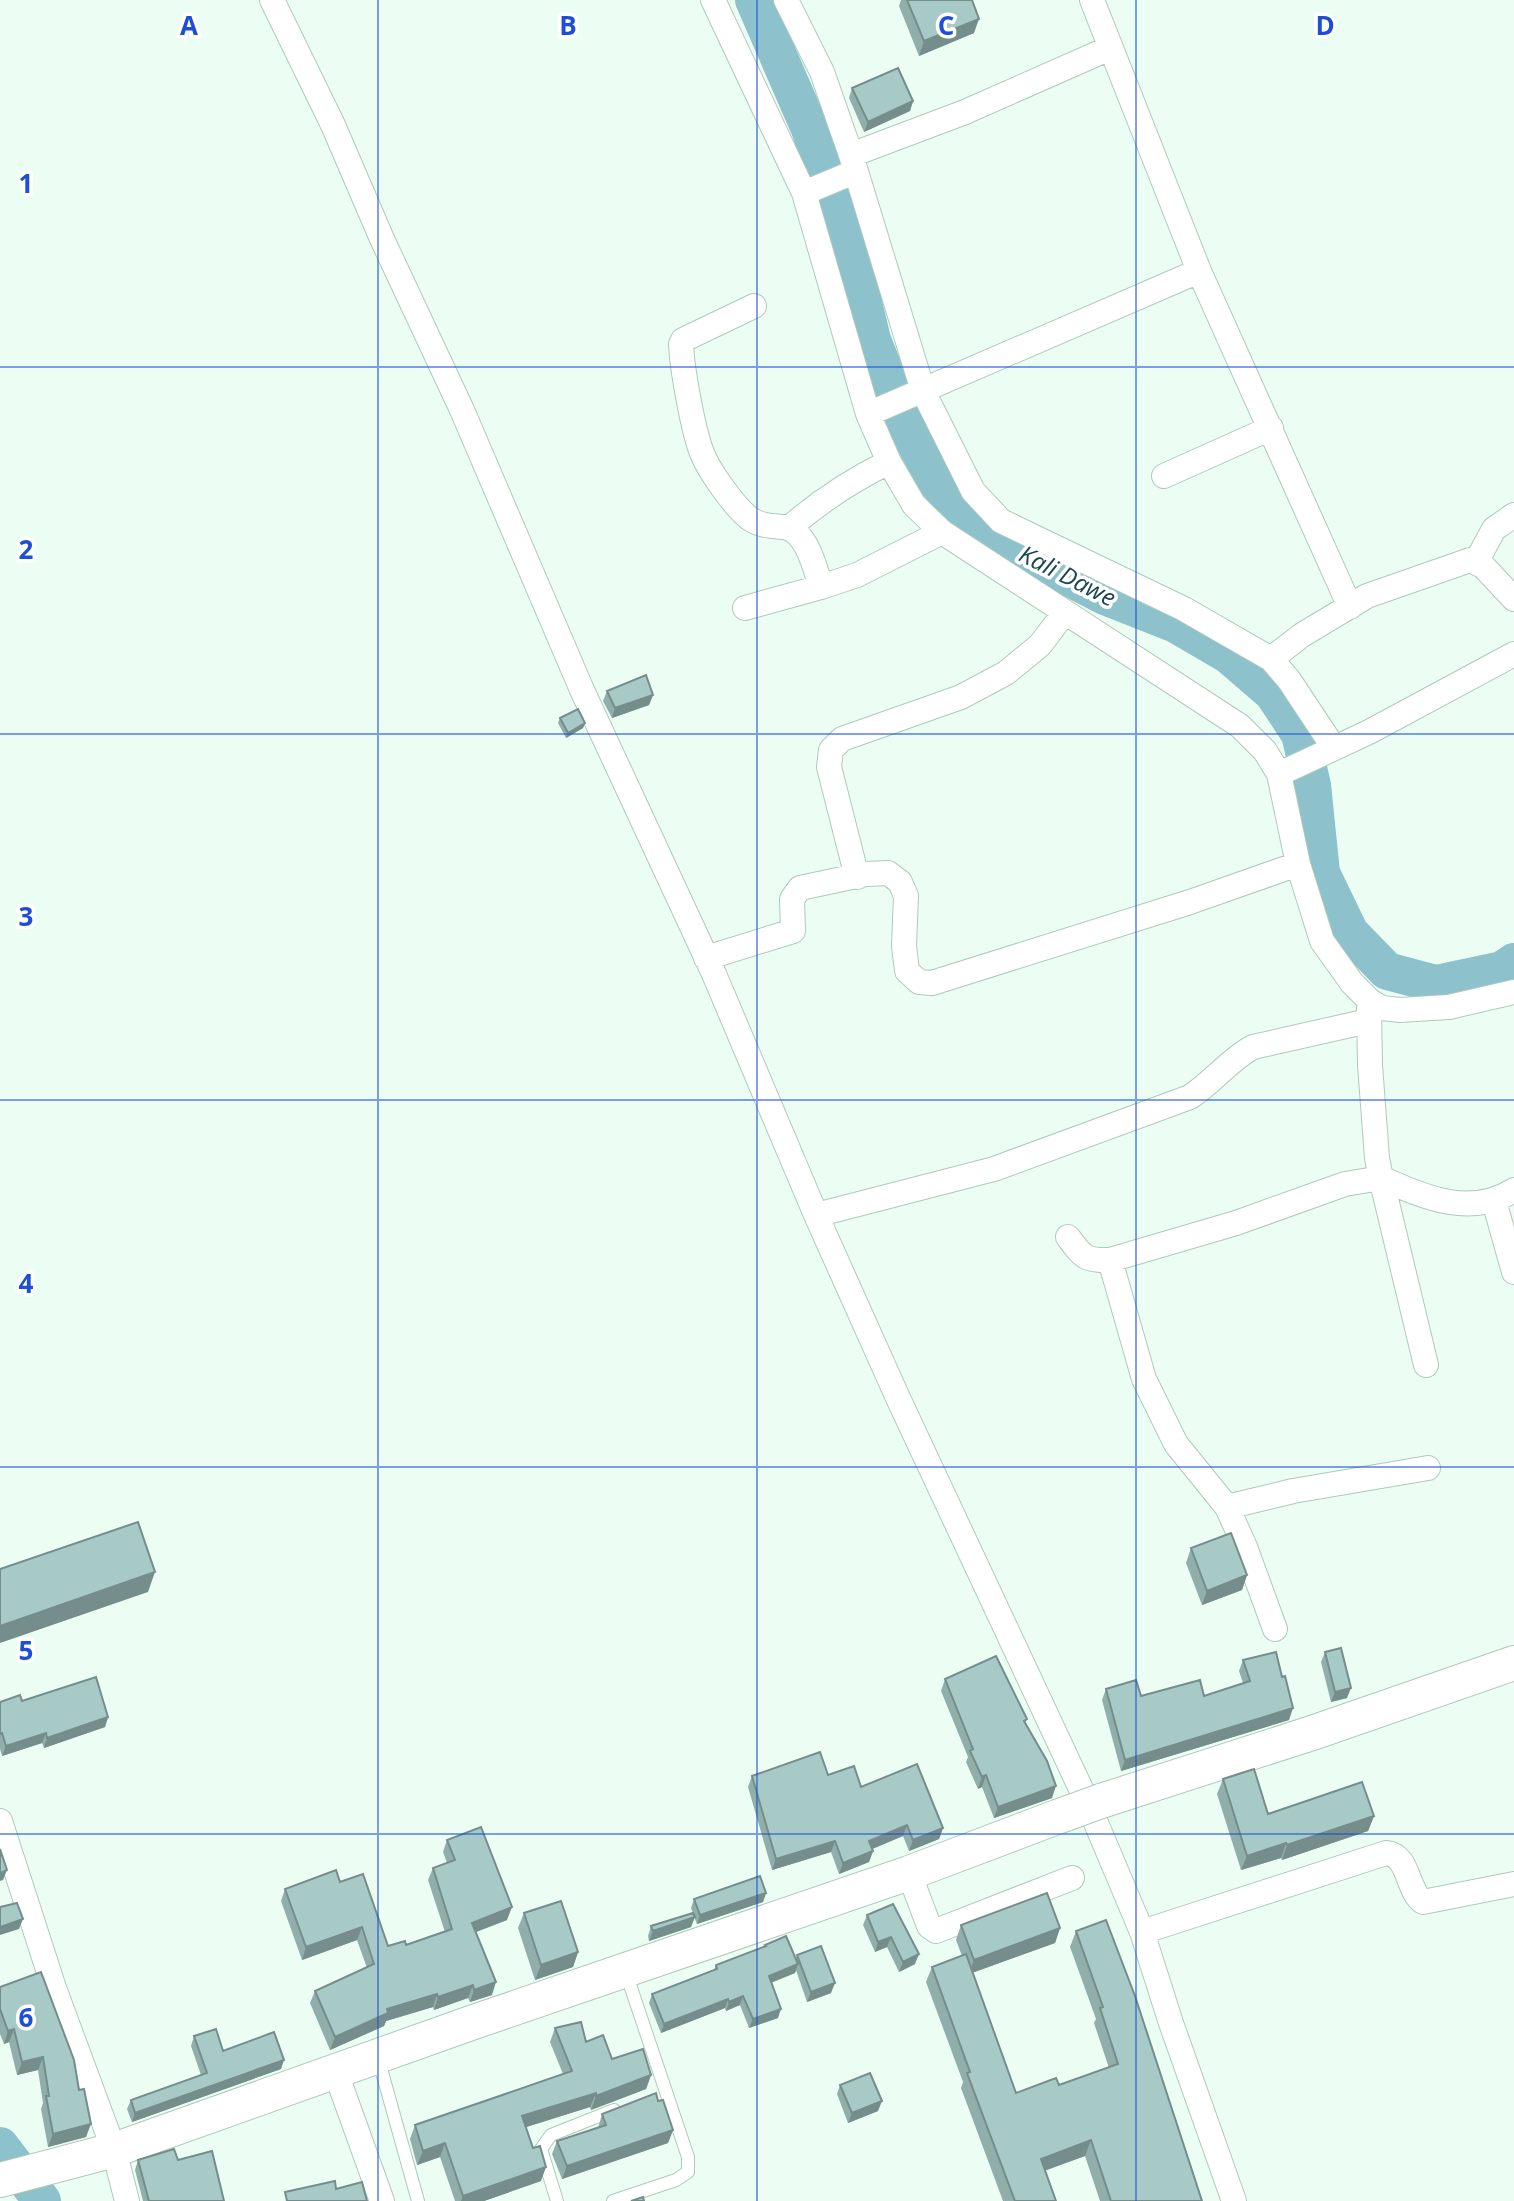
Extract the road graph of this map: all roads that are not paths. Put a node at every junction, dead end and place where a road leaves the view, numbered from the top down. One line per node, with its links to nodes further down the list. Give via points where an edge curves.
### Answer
1 (272, 0): 28 (street)
2 (713, 0): 7 (street)
3 (786, 0): 6 (street, via 822,72)
4 (1092, 0): 5 (street)
5 (1110, 48): 6 (street); 8 (street)
6 (853, 164): 7 (street); 10 (street)
7 (804, 193): 10 (street)
8 (1199, 271): 10 (street); 11 (street)
9 (754, 306): 15 (street, via 683,340 685,376 702,453 714,473 751,520)
10 (895, 403): 12 (street); 24 (street, via 1001,521 1184,609)
11 (1271, 428): 13 (street); 20 (street)
12 (889, 462): 15 (street, via 817,504); 16 (street, via 914,505)
13 (1164, 476)
14 (1514, 515): 17 (street, via 1494,529)
15 (789, 528): 18 (street, via 804,543)
16 (942, 532): 18 (street); 22 (street)
17 (1476, 562): 19 (street); 20 (street, via 1399,583)
18 (821, 587): 21 (street)
19 (1514, 599)
20 (1350, 607): 24 (street)
21 (745, 608)
22 (1065, 612): 25 (street, via 1240,726 1265,751); 27 (street, via 1025,659 976,691 859,731 834,745 829,767)
23 (1514, 654): 25 (street)
24 (1271, 659): 25 (street, via 1289,680)
25 (1307, 760): 26 (street)
26 (1298, 864): 27 (street, via 932,983 919,982 907,971 906,896 900,882 888,873); 30 (street, via 1322,941)
27 (857, 877): 28 (street, via 796,891 793,931)
28 (706, 958): 33 (street)
29 (1514, 992): 30 (street, via 1449,1007)
30 (1369, 1011): 31 (street); 33 (street, via 1253,1047 1190,1097 994,1169)
31 (1381, 1178): 32 (street, via 1447,1203); 35 (street, via 1345,1184); 37 (street)
32 (1504, 1196): 36 (street)
33 (816, 1215): 46 (street)
34 (1068, 1237): 35 (street, via 1090,1261)
35 (1110, 1260): 39 (street, via 1144,1379 1176,1444)
36 (1514, 1272)
37 (1426, 1365)
38 (1428, 1468): 39 (street)
39 (1227, 1507): 40 (street)
40 (1275, 1629)
41 (1514, 1663): 43 (main road, bridge, via 1101,1801)
42 (0, 1821): 53 (street)
43 (909, 1873): 44 (street, via 929,1926 936,1931); 47 (main road)
44 (1072, 1878)
45 (1514, 1884): 46 (street, via 1423,1902 1400,1858 1386,1853)
46 (1142, 1932): 60 (street)
47 (625, 1970): 48 (main road); 50 (lane)
48 (378, 2058): 49 (main road); 57 (lane)
49 (336, 2073): 53 (main road); 56 (street)
50 (666, 2091): 51 (lane); 59 (lane, via 688,2172)
51 (651, 2096)
52 (623, 2107): 58 (lane, via 551,2135 543,2143)
53 (108, 2152): 54 (main road); 55 (street)
54 (0, 2180)
55 (127, 2201)
56 (382, 2201)
57 (418, 2201)
58 (557, 2201)
59 (613, 2201)
60 (1234, 2201)

